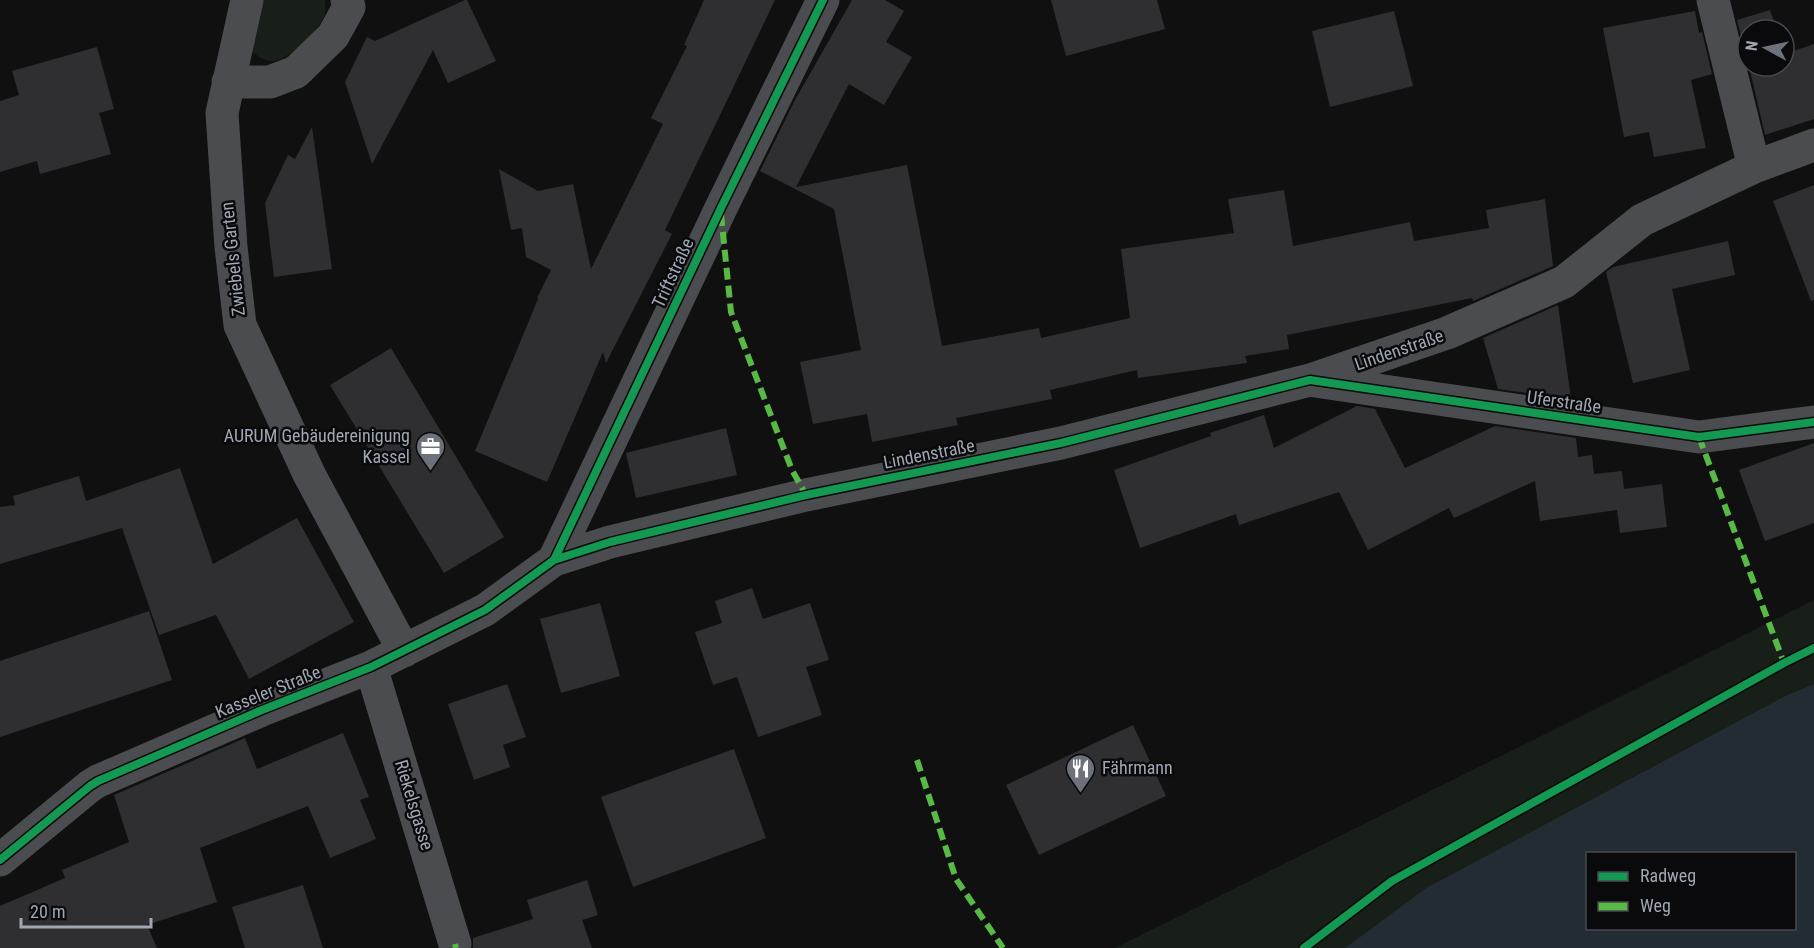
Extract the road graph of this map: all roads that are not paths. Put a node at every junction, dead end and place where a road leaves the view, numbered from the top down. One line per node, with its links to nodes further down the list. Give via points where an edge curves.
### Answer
1 (247, 0): 5 (street, Zwiebels Garten)
2 (347, 0): 5 (street, via 349,7 333,36 296,72 270,82)
3 (823, 0): 10 (street, Triftstraße)
4 (1713, 0): 7 (street)
5 (228, 82): 11 (street, Zwiebels Garten, via 222,113 240,325 309,474)
6 (1814, 145): 7 (street, Lindenstraße)
7 (1754, 166): 8 (street, Lindenstraße, via 1642,220 1564,282 1447,333)
8 (1310, 380): 9 (street, Uferstraße, via 1699,436); 10 (street, Lindenstraße, via 1061,443 795,497 610,542)
9 (1814, 422)
10 (554, 560): 11 (street, Kasseler Straße, via 486,610)
11 (404, 651): 12 (street, Kasseler Straße)
12 (371, 667): 13 (street, Kasseler Straße, via 98,781); 14 (street, Riekelsgasse)
13 (0, 860)
14 (455, 944)

